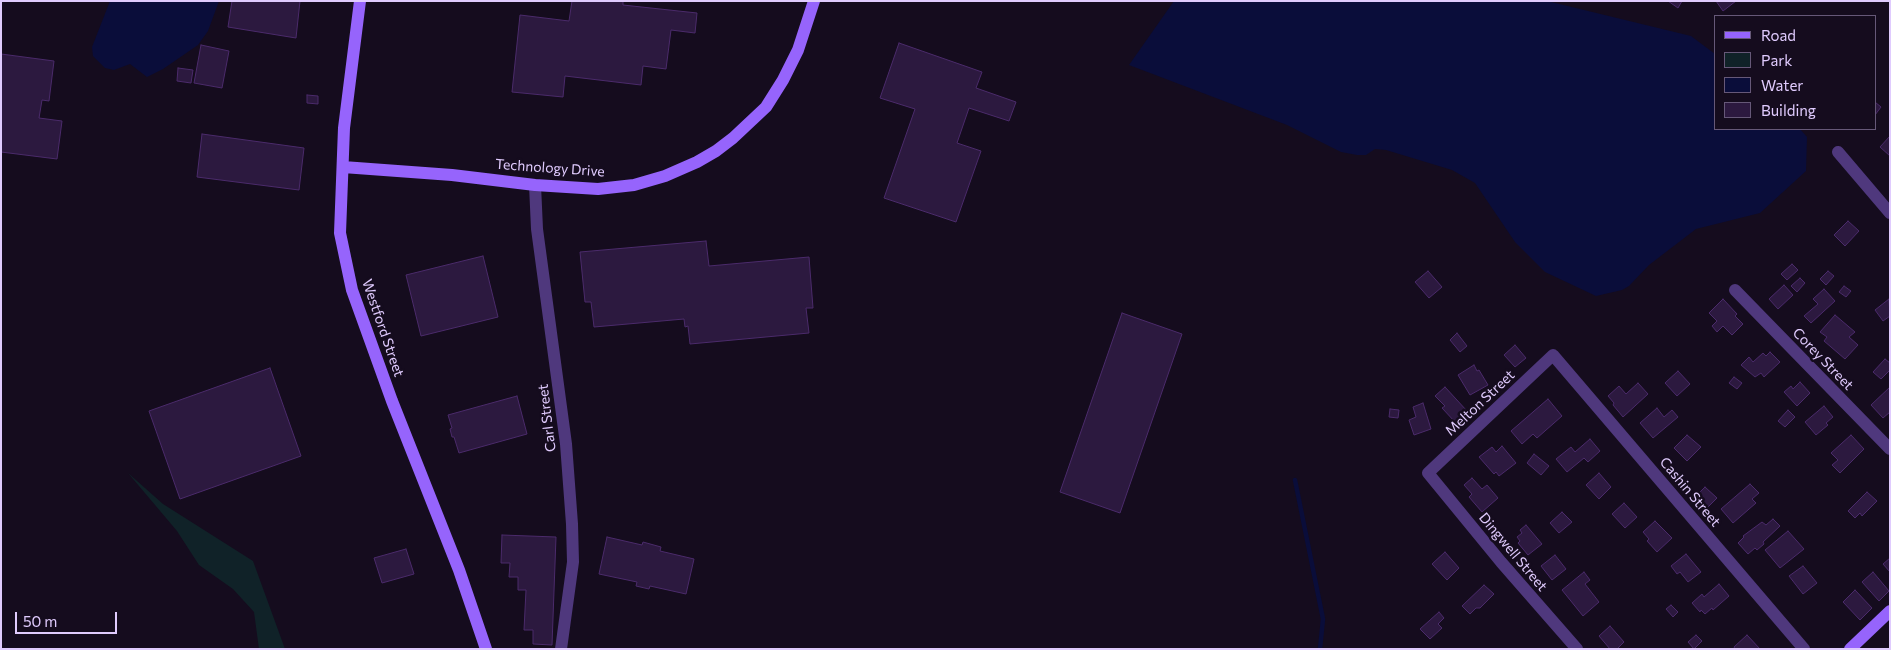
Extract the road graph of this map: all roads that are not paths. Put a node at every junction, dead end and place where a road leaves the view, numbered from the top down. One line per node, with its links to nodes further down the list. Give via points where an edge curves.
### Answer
1 (360, 1): 4 (main road, Westford Street, via 344,128)
2 (814, 1): 5 (main road, Technology Drive, via 784,80 766,107 716,151 665,176 634,185 598,189)
3 (1838, 152): 6 (street)
4 (343, 167): 5 (main road, Technology Drive, via 452,174); 12 (main road, Westford Street, via 340,233 352,290)
5 (535, 185): 13 (street, Carl Street, via 537,229 566,444 572,524 573,562)
6 (1890, 213)
7 (1735, 290): 9 (street, Corey Street)
8 (1553, 355): 10 (street, Melton Street); 15 (street, Cashin Street)
9 (1890, 449)
10 (1428, 473): 14 (street, Dingwell Street)
11 (1890, 611): 16 (main road)
12 (486, 649)
13 (561, 649)
14 (1578, 649)
15 (1804, 649)
16 (1850, 649)

